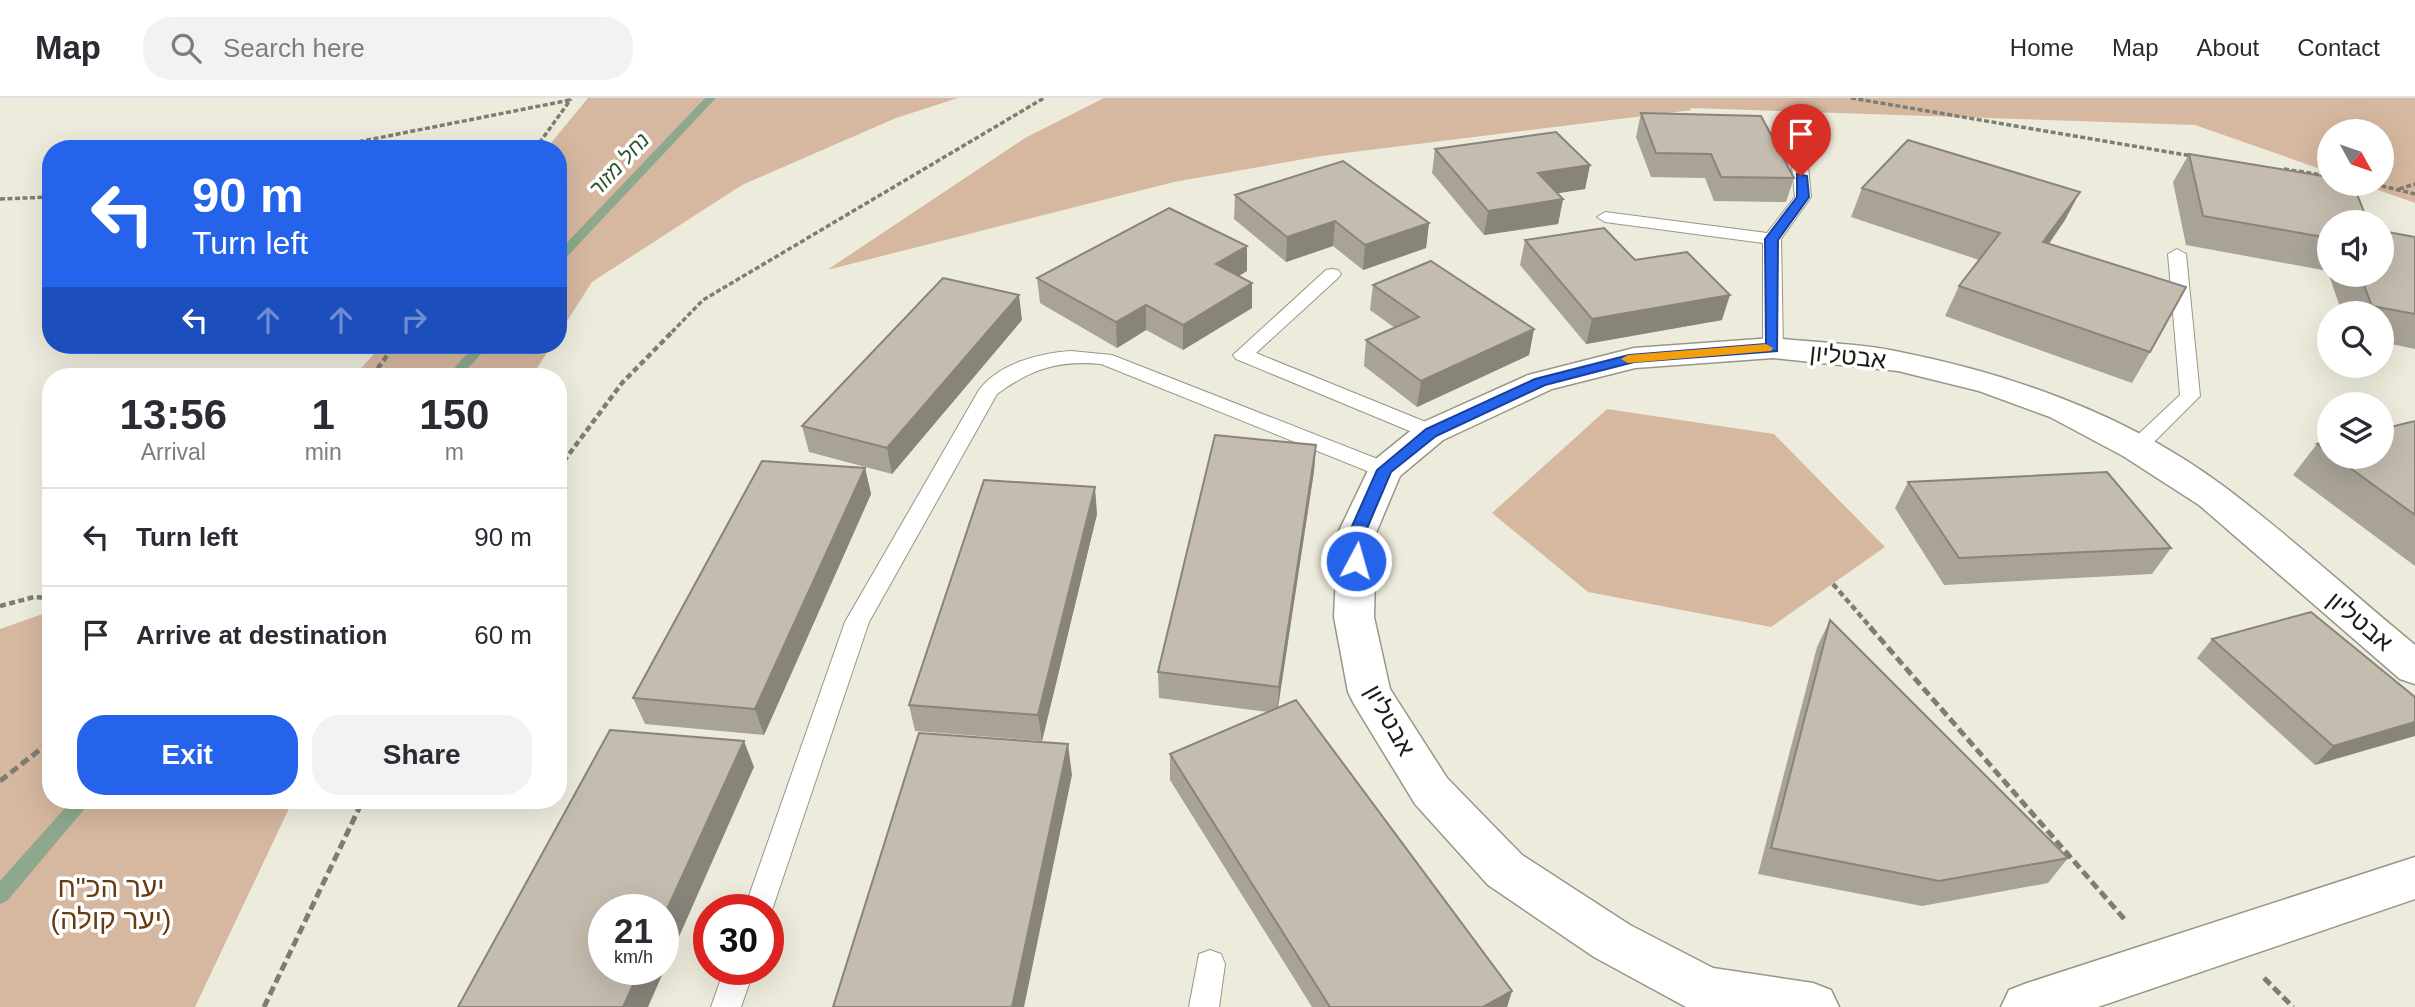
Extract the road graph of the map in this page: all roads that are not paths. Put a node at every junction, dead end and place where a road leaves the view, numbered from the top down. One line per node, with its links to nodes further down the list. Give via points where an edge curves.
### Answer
1 (1799, 156): 3 (lane, via 1803,197)
2 (1605, 217): 3 (lane)
3 (1772, 239): 6 (lane)
4 (2176, 254): 8 (lane, via 2190,396)
5 (1332, 274): 7 (lane, via 1243,355)
6 (1773, 348): 7 (street, אבטליון, via 1634,358 1540,382); 8 (street, אבטליון, via 1898,361 1991,384 2062,410)
7 (1431, 432): 9 (street, אבטליון)
8 (2136, 448): 10 (street, אבטליון, via 2212,496)
9 (1385, 470): 12 (lane, via 1105,359 1045,358 1013,371 989,390 857,622); 15 (street, אבטליון, via 1357,533 1354,617 1369,692 1431,791 1505,870)
10 (2415, 667)
11 (2415, 878): 19 (street)
12 (764, 894)
13 (1210, 964): 17 (lane)
14 (734, 985): 16 (lane)
15 (1705, 999): 18 (street, אבטליון)
16 (726, 1007)
17 (1204, 1007)
18 (1814, 1007)
19 (2027, 1007)

